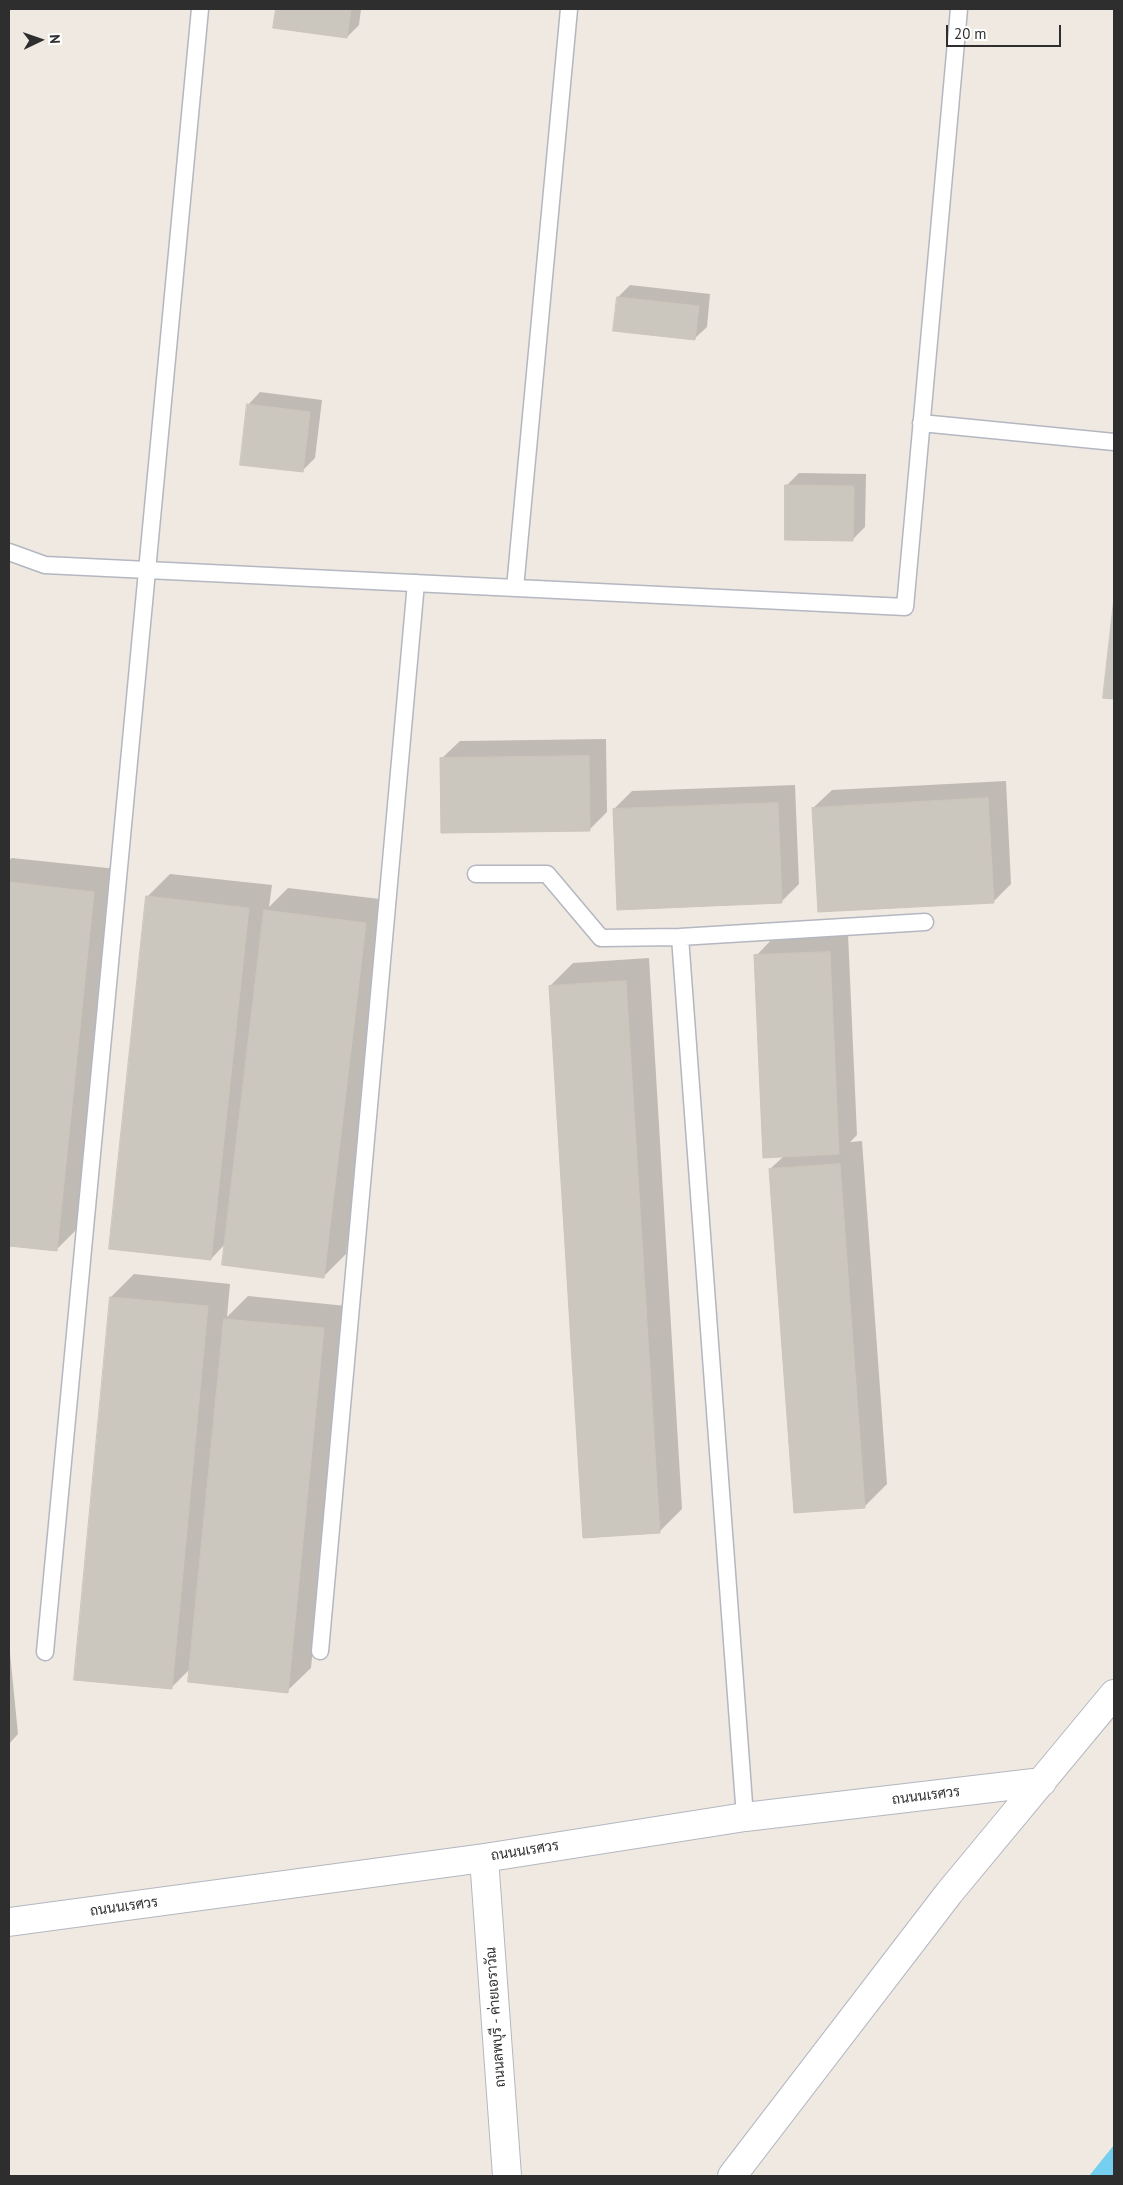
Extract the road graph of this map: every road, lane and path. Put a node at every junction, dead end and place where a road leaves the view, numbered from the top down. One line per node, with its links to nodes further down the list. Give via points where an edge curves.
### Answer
1 (200, 9): 7 (lane)
2 (569, 9): 9 (lane)
3 (959, 9): 4 (lane)
4 (921, 423): 5 (lane); 9 (lane, via 905,607)
5 (1114, 442)
6 (9, 552): 7 (lane, via 45,565)
7 (147, 569): 8 (lane); 14 (lane)
8 (416, 583): 9 (lane); 13 (lane)
9 (515, 588)
10 (476, 874): 12 (lane, via 547,874 601,938)
11 (925, 922): 12 (lane)
12 (680, 937): 17 (lane)
13 (320, 1651)
14 (45, 1652)
15 (1114, 1694): 16 (main road)
16 (1042, 1782): 17 (main road, ถนนนเรศวร); 21 (main road, via 943,1901)
17 (745, 1817): 18 (main road, ถนนนเรศวร)
18 (484, 1858): 19 (main road, ถนนนเรศวร); 20 (main road, ถนนลพบุรี - ค่ายเอราวัณ)
19 (9, 1922)
20 (507, 2176)
21 (732, 2176)

